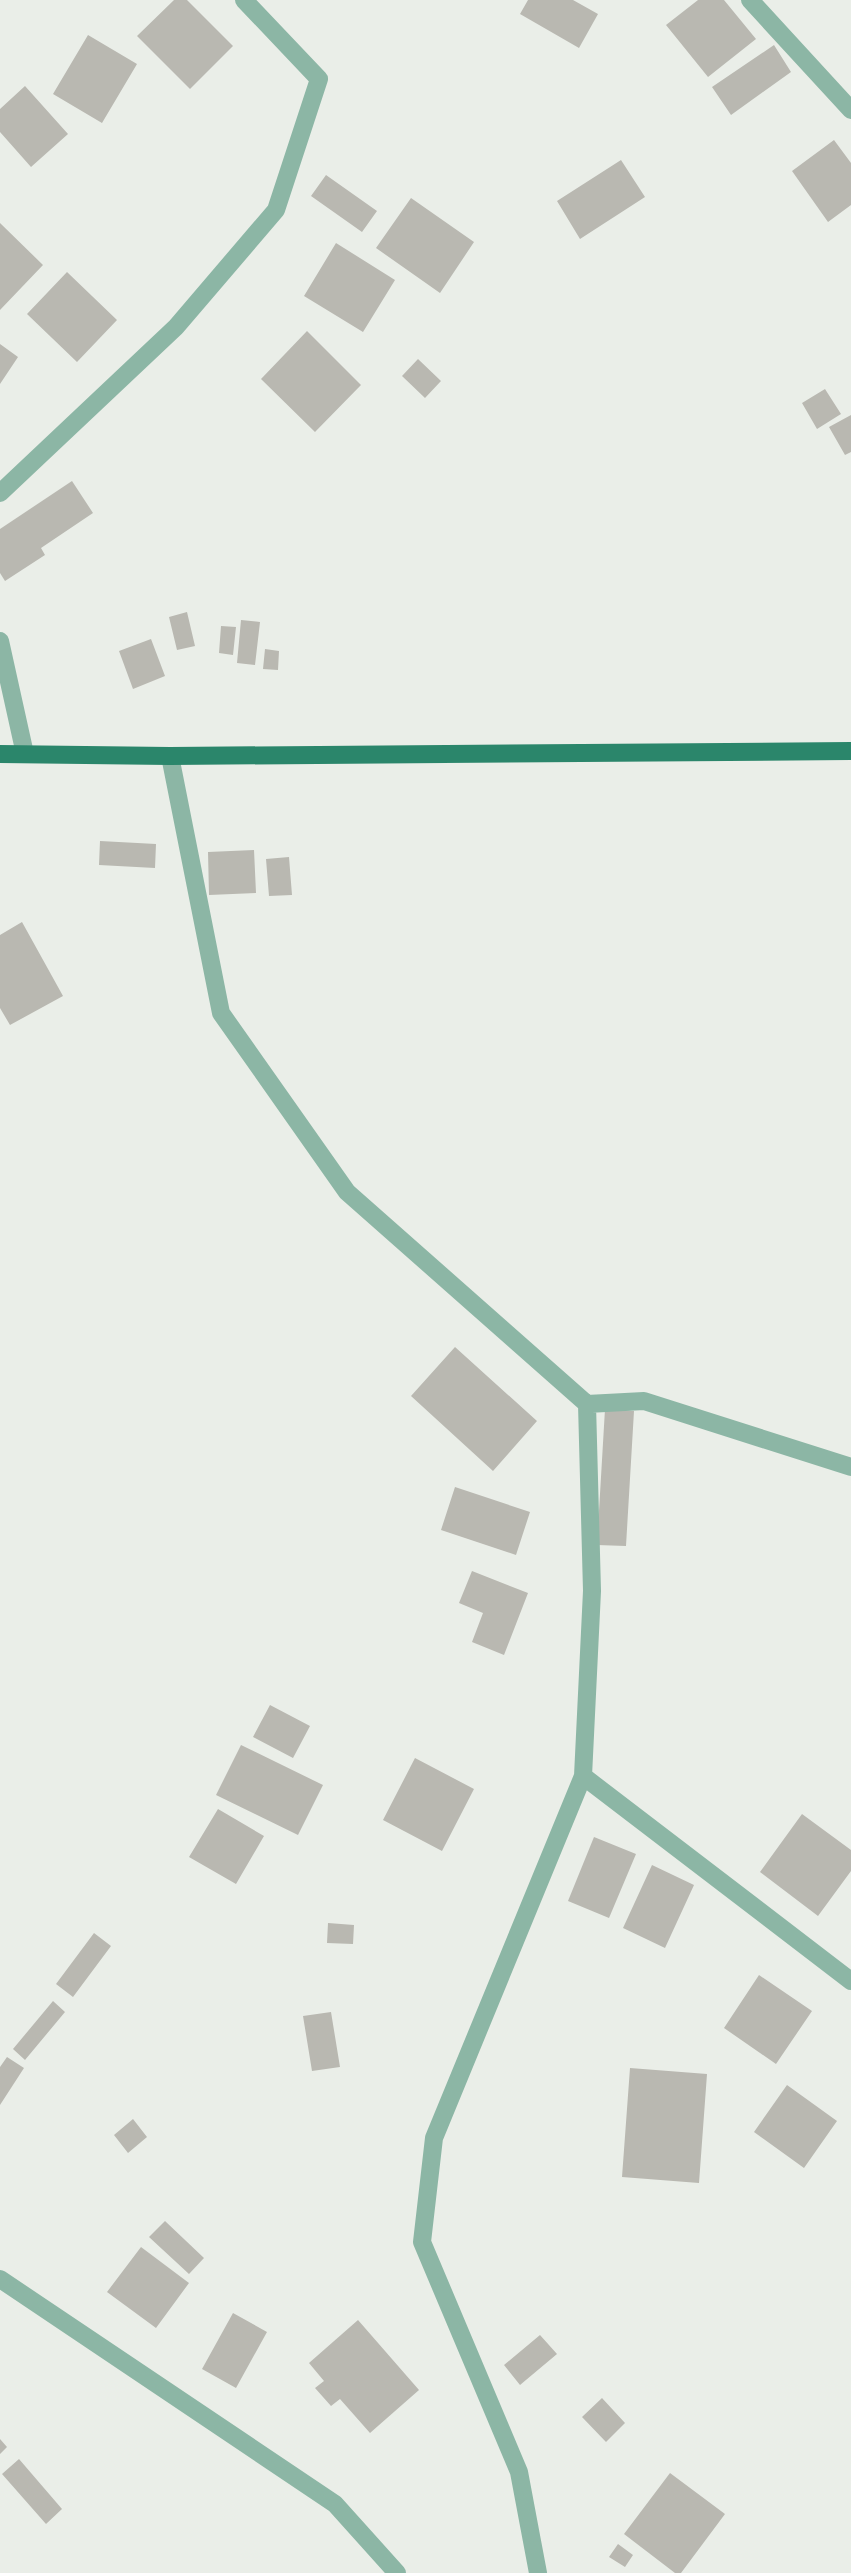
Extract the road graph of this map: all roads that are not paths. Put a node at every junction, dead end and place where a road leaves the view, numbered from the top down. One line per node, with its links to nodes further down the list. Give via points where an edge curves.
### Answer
1 (244, 0): 4 (street, via 319,80 276,210 176,327)
2 (750, 0): 3 (street)
3 (851, 110)
4 (0, 493)
5 (0, 641): 8 (street)
6 (851, 751): 9 (main road)
7 (0, 754): 8 (main road)
8 (26, 754): 9 (main road)
9 (170, 756): 10 (street, via 221,1012 347,1192)
10 (587, 1404): 11 (street, via 644,1401); 12 (street, via 592,1591)
11 (851, 1467)
12 (584, 1776): 13 (street); 16 (street, via 434,2138 422,2242 519,2472)
13 (851, 1981)
14 (0, 2279): 15 (street, via 335,2505)
15 (397, 2573)
16 (538, 2573)

